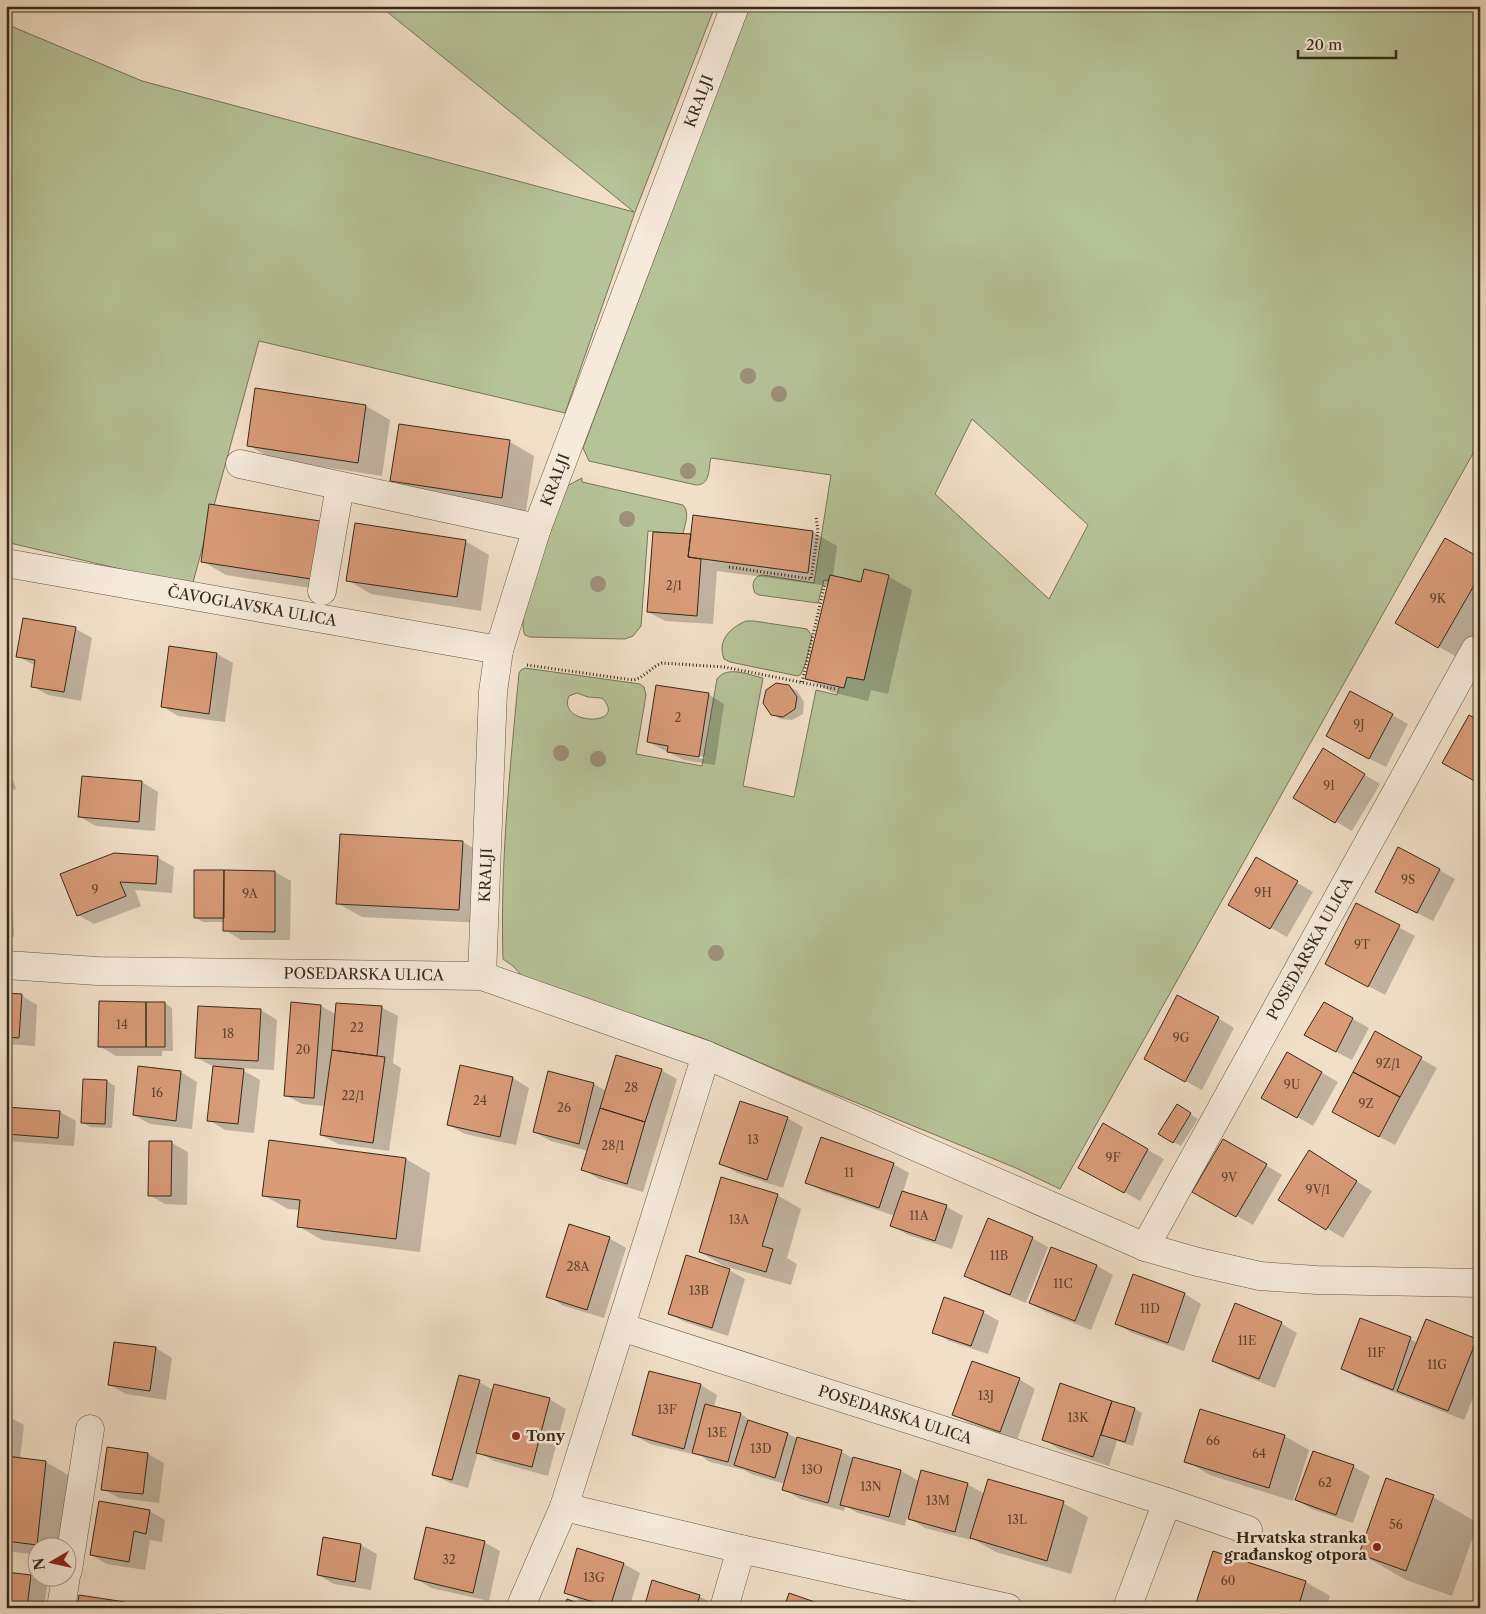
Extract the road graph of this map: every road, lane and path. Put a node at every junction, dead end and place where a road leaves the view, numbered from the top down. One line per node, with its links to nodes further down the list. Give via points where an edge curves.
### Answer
1 (735, 6): 5 (street, KRALJI)
2 (240, 464): 3 (street)
3 (340, 486): 5 (street); 9 (street)
4 (816, 517): 7 (path, via 818,532 811,579)
5 (536, 528): 10 (street, KRALJI)
6 (6, 563): 10 (street, ČAVOGLAVSKA ULICA)
7 (729, 567)
8 (825, 583): 13 (path)
9 (322, 591)
10 (499, 650): 16 (street, KRALJI, via 493,692)
11 (1475, 650): 18 (street, POSEDARSKA ULICA)
12 (526, 664): 13 (path, via 633,680 662,663 724,666)
13 (802, 682): 14 (path)
14 (835, 689)
15 (6, 964): 16 (street, POSEDARSKA ULICA, via 97,971)
16 (482, 976): 17 (street, POSEDARSKA ULICA)
17 (706, 1055): 18 (street, POSEDARSKA ULICA); 20 (street)
18 (1145, 1247): 19 (street, POSEDARSKA ULICA, via 1260,1276)
19 (1480, 1283)
20 (622, 1327): 22 (street, POSEDARSKA ULICA); 23 (street)
21 (90, 1430): 25 (street)
22 (1167, 1502): 24 (street, POSEDARSKA ULICA); 33 (street)
23 (564, 1507): 26 (street); 30 (street)
24 (1248, 1530)
25 (73, 1536)
26 (740, 1549): 28 (street); 31 (street)
27 (65, 1586): 29 (street)
28 (932, 1599): 32 (street)
29 (62, 1608)
30 (520, 1608)
31 (724, 1608)
32 (1008, 1608)
33 (1127, 1608)

